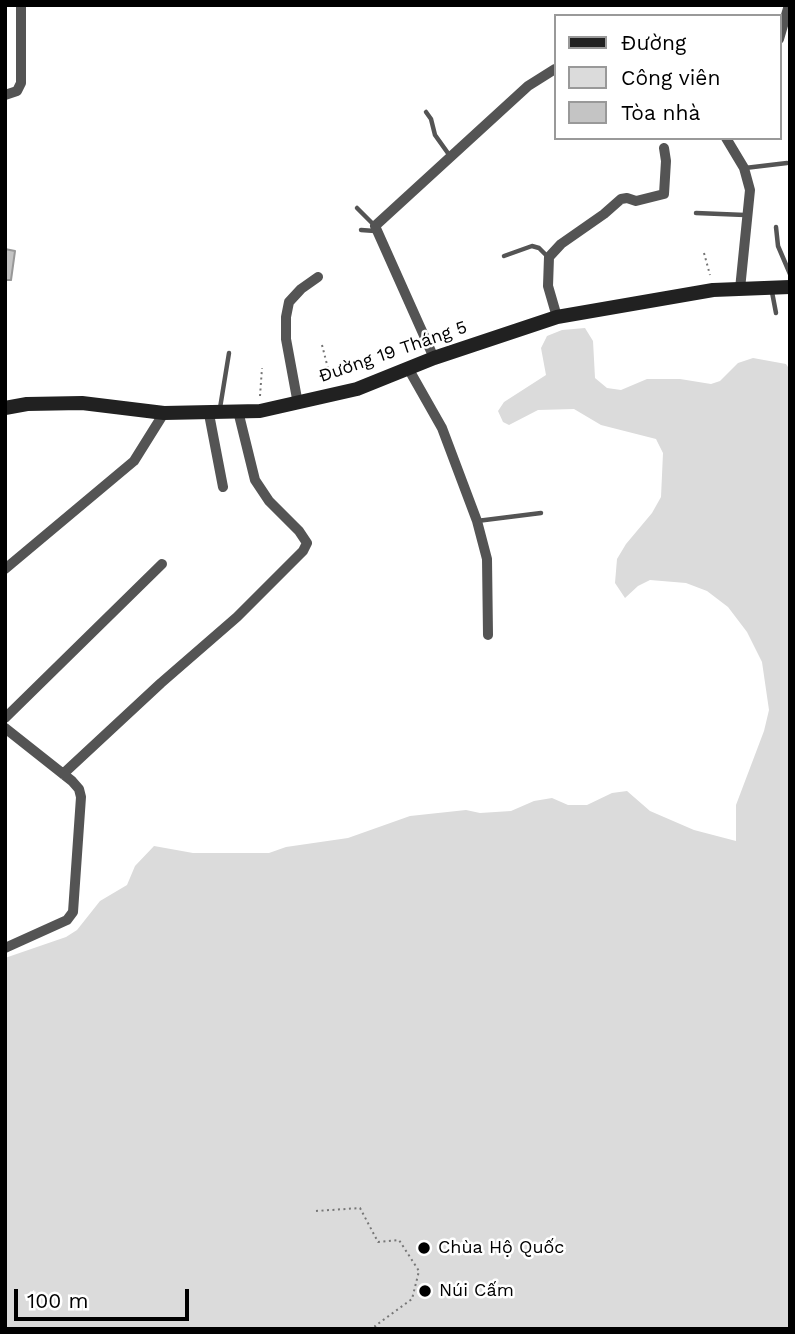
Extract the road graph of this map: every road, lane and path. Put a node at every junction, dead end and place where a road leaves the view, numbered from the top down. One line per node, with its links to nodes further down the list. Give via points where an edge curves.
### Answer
1 (21, 5): 5 (street, via 21,83 17,91)
2 (789, 5): 3 (street)
3 (781, 32)
4 (554, 70): 9 (street, via 528,86)
5 (5, 95)
6 (426, 112): 9 (lane)
7 (727, 140): 11 (street)
8 (664, 148): 20 (street, via 664,194 636,201 621,198)
9 (450, 156): 16 (street)
10 (787, 163): 11 (lane)
11 (744, 168): 14 (street, via 750,190)
12 (357, 208): 16 (lane)
13 (696, 214): 14 (lane)
14 (746, 215): 25 (street)
15 (776, 227): 21 (lane, via 778,246)
16 (375, 228): 17 (lane); 31 (street)
17 (361, 230)
18 (705, 253): 26 (path)
19 (505, 256): 20 (lane, via 532,246)
20 (549, 257): 28 (street, via 548,286)
21 (790, 274)
22 (318, 277): 35 (street, via 289,302 286,317)
23 (790, 287): 24 (street, Đường 19 Tháng 5)
24 (771, 288): 25 (street, Đường 19 Tháng 5); 27 (lane)
25 (740, 289): 26 (street, Đường 19 Tháng 5)
26 (713, 290): 28 (street, Đường 19 Tháng 5)
27 (776, 313)
28 (557, 317): 31 (street, Đường 19 Tháng 5)
29 (322, 345): 34 (path)
30 (229, 353): 40 (lane)
31 (434, 358): 33 (street, Đường 19 Tháng 5)
32 (262, 368): 38 (path)
33 (408, 368): 34 (street, Đường 19 Tháng 5); 43 (street, via 442,428)
34 (335, 395): 35 (street, Đường 19 Tháng 5)
35 (298, 404): 38 (street, Đường 19 Tháng 5)
36 (5, 408): 39 (street, Đường 19 Tháng 5, via 82,402)
37 (238, 411): 38 (street, Đường 19 Tháng 5); 40 (street, Đường 19 Tháng 5); 49 (street, via 254,480 307,542 303,551)
38 (260, 411)
39 (164, 413): 40 (street, Đường 19 Tháng 5); 45 (street, via 134,461)
40 (214, 413): 41 (street)
41 (223, 487)
42 (541, 513): 43 (lane)
43 (477, 522): 46 (street, via 487,559)
44 (162, 564): 47 (street)
45 (5, 569)
46 (488, 635)
47 (5, 718)
48 (5, 728): 49 (street)
49 (63, 774): 50 (street, via 81,797 73,912 67,920)
50 (5, 948)
51 (316, 1211): 52 (path, via 360,1209 378,1242 399,1240 419,1271 412,1299 375,1326)
52 (377, 1329)

